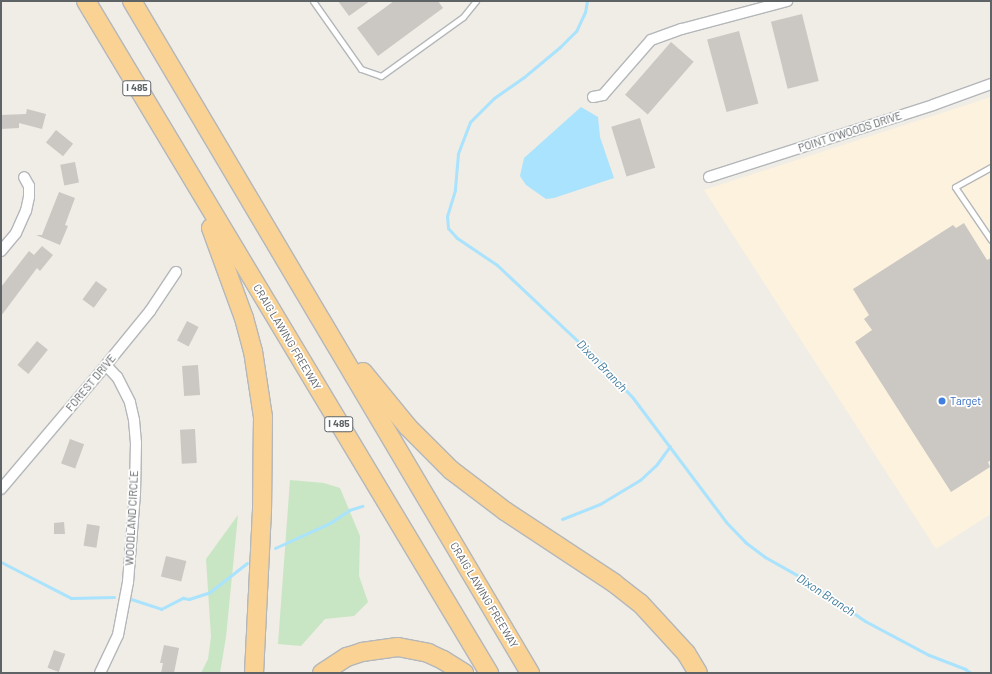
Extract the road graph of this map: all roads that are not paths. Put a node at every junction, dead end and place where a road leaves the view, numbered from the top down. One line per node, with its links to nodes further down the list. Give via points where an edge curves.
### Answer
1 (86, 1): 10 (highway, CRAIG LAWING FREEWAY / I 485)
2 (132, 1): 16 (highway, CRAIG LAWING FREEWAY)
3 (313, 1): 4 (lane, via 360,68 381,76 463,18)
4 (476, 1)
5 (788, 1): 6 (street)
6 (748, 6): 8 (street, via 651,40 603,95)
7 (991, 84): 12 (street, POINT O'WOODS DRIVE)
8 (593, 97)
9 (991, 167): 13 (lane, via 955,187)
10 (189, 174): 20 (highway, via 240,304 253,351 263,417 262,510); 23 (highway, CRAIG LAWING FREEWAY / I 485)
11 (24, 177): 14 (street, via 29,197 26,211 16,233)
12 (709, 177)
13 (991, 240)
14 (1, 251)
15 (176, 272): 17 (street, FOREST DRIVE, via 150,311)
16 (321, 320): 24 (highway, CRAIG LAWING FREEWAY); 25 (highway, via 408,427 451,470 499,507 640,603 686,653)
17 (106, 365): 18 (street, FOREST DRIVE); 19 (street, WOODLAND CIRCLE, via 130,402 136,430 136,458 131,554 122,620 115,644)
18 (1, 489)
19 (100, 673)
20 (254, 673)
21 (322, 673): 22 (highway, via 347,657 362,652 398,647 428,653)
22 (464, 673)
23 (489, 673)
24 (530, 673)
25 (698, 673)

